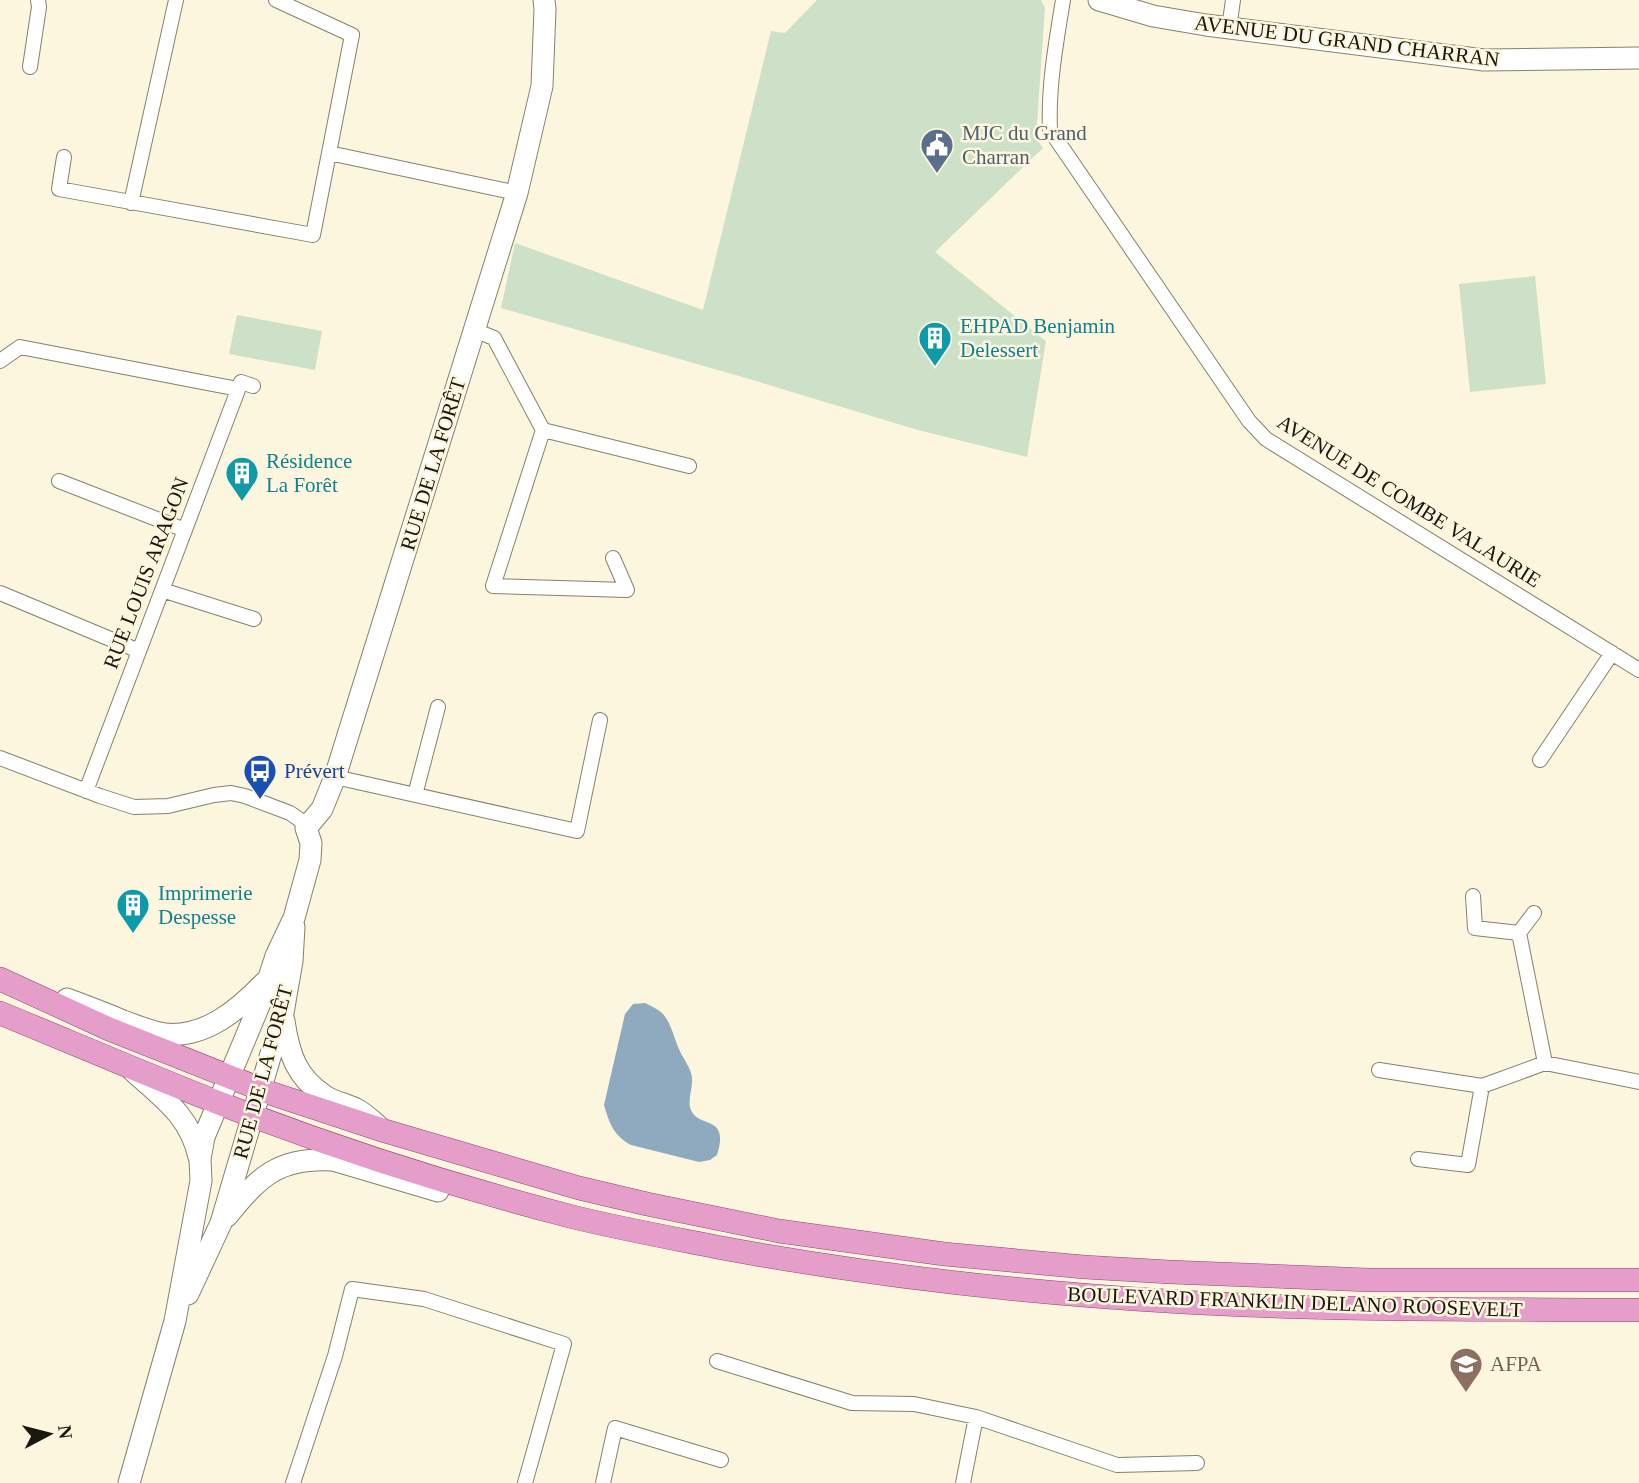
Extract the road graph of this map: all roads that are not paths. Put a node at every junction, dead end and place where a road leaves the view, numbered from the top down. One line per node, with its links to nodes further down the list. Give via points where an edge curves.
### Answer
1 (38, 0): 10 (street)
2 (176, 0): 14 (street)
3 (276, 0): 11 (street, via 352,34)
4 (544, 0): 13 (street, RUE DE LA FORÊT, via 542,86)
5 (1063, 0): 26 (street, AVENUE DE COMBE VALAURIE, via 1052,71 1050,130 1249,421 1266,439)
6 (1099, 0): 8 (street, AVENUE DU GRAND CHARRAN, via 1153,16)
7 (1233, 0): 8 (street)
8 (1229, 28): 9 (street, AVENUE DU GRAND CHARRAN, via 1485,60)
9 (1639, 58)
10 (30, 67)
11 (328, 153): 13 (street); 14 (street, via 313,236)
12 (64, 156): 14 (street, via 59,189)
13 (517, 193): 15 (street, RUE DE LA FORÊT)
14 (131, 203)
15 (474, 330): 17 (street, via 494,338); 32 (street, RUE DE LA FORÊT)
16 (0, 361): 20 (street, RUE LOUIS ARAGON, via 20,347 246,388)
17 (543, 429): 18 (street); 21 (street, via 493,586 628,590)
18 (689, 466)
19 (59, 481): 20 (street)
20 (185, 530): 22 (street, RUE LOUIS ARAGON)
21 (613, 558)
22 (162, 590): 24 (street); 25 (street, RUE LOUIS ARAGON)
23 (0, 593): 25 (street)
24 (254, 620)
25 (139, 651): 33 (street, RUE LOUIS ARAGON)
26 (1612, 653): 27 (street, AVENUE DE COMBE VALAURIE); 31 (street)
27 (1639, 670)
28 (438, 707): 34 (street)
29 (600, 720): 34 (street, via 577,831)
30 (0, 758): 33 (street)
31 (1540, 760)
32 (335, 777): 34 (street); 35 (street, RUE DE LA FORÊT, via 322,809)
33 (86, 791): 35 (street, via 134,807 168,806 232,793 290,813)
34 (415, 795)
35 (306, 828): 38 (street, RUE DE LA FORÊT, via 310,860)
36 (1473, 896): 39 (street, via 1475,928)
37 (1534, 913): 39 (street)
38 (294, 918): 40 (street, RUE DE LA FORÊT); 43 (street, RUE DE LA FORÊT)
39 (1519, 933): 44 (street)
40 (270, 976): 41 (street, via 249,999 216,1023 178,1034 151,1031 39,988); 47 (street, RUE DE LA FORÊT)
41 (2, 980): 47 (main road, BOULEVARD FRANKLIN DELANO ROOSEVELT)
42 (0, 1013): 45 (main road, BOULEVARD FRANKLIN DELANO ROOSEVELT)
43 (283, 1013): 50 (street, RUE DE LA FORÊT); 53 (street, via 288,1047 310,1084)
44 (1545, 1063): 48 (street); 49 (street)
45 (127, 1065): 51 (main road, BOULEVARD FRANKLIN DELANO ROOSEVELT); 55 (street, RUE DE LA FORÊT, via 185,1121)
46 (1378, 1070): 49 (street)
47 (229, 1076): 50 (main road, BOULEVARD FRANKLIN DELANO ROOSEVELT); 51 (street, RUE DE LA FORÊT)
48 (1639, 1082)
49 (1482, 1086): 54 (street, via 1468,1166)
50 (260, 1089): 52 (street, RUE DE LA FORÊT); 53 (main road, BOULEVARD FRANKLIN DELANO ROOSEVELT)
51 (219, 1103): 52 (main road, BOULEVARD FRANKLIN DELANO ROOSEVELT); 55 (street, RUE DE LA FORÊT)
52 (253, 1115): 56 (main road, BOULEVARD FRANKLIN DELANO ROOSEVELT, via 398,1167); 57 (street, RUE DE LA FORÊT)
53 (385, 1131): 58 (main road, BOULEVARD FRANKLIN DELANO ROOSEVELT, via 647,1204 779,1231 944,1254 1297,1278)
54 (1418, 1158)
55 (200, 1159): 60 (street, RUE DE LA FORÊT, via 201,1181)
56 (534, 1206): 57 (street, RUE DE LA FORÊT, via 471,1200 317,1159 295,1162 254,1183); 59 (main road, BOULEVARD FRANKLIN DELANO ROOSEVELT, via 642,1233 774,1257 1040,1293 1368,1309)
57 (221, 1223): 60 (street, RUE DE LA FORÊT)
58 (1639, 1280)
59 (1639, 1310)
60 (175, 1321): 65 (street, RUE DE LA FORÊT)
61 (717, 1361): 62 (street, via 852,1403 914,1404)
62 (976, 1417): 64 (street, via 1116,1465); 69 (street)
63 (721, 1460): 68 (street, via 615,1428)
64 (1198, 1463)
65 (129, 1483)
66 (293, 1483): 67 (street, via 352,1289 424,1299 564,1344)
67 (525, 1483)
68 (603, 1483)
69 (963, 1483)

